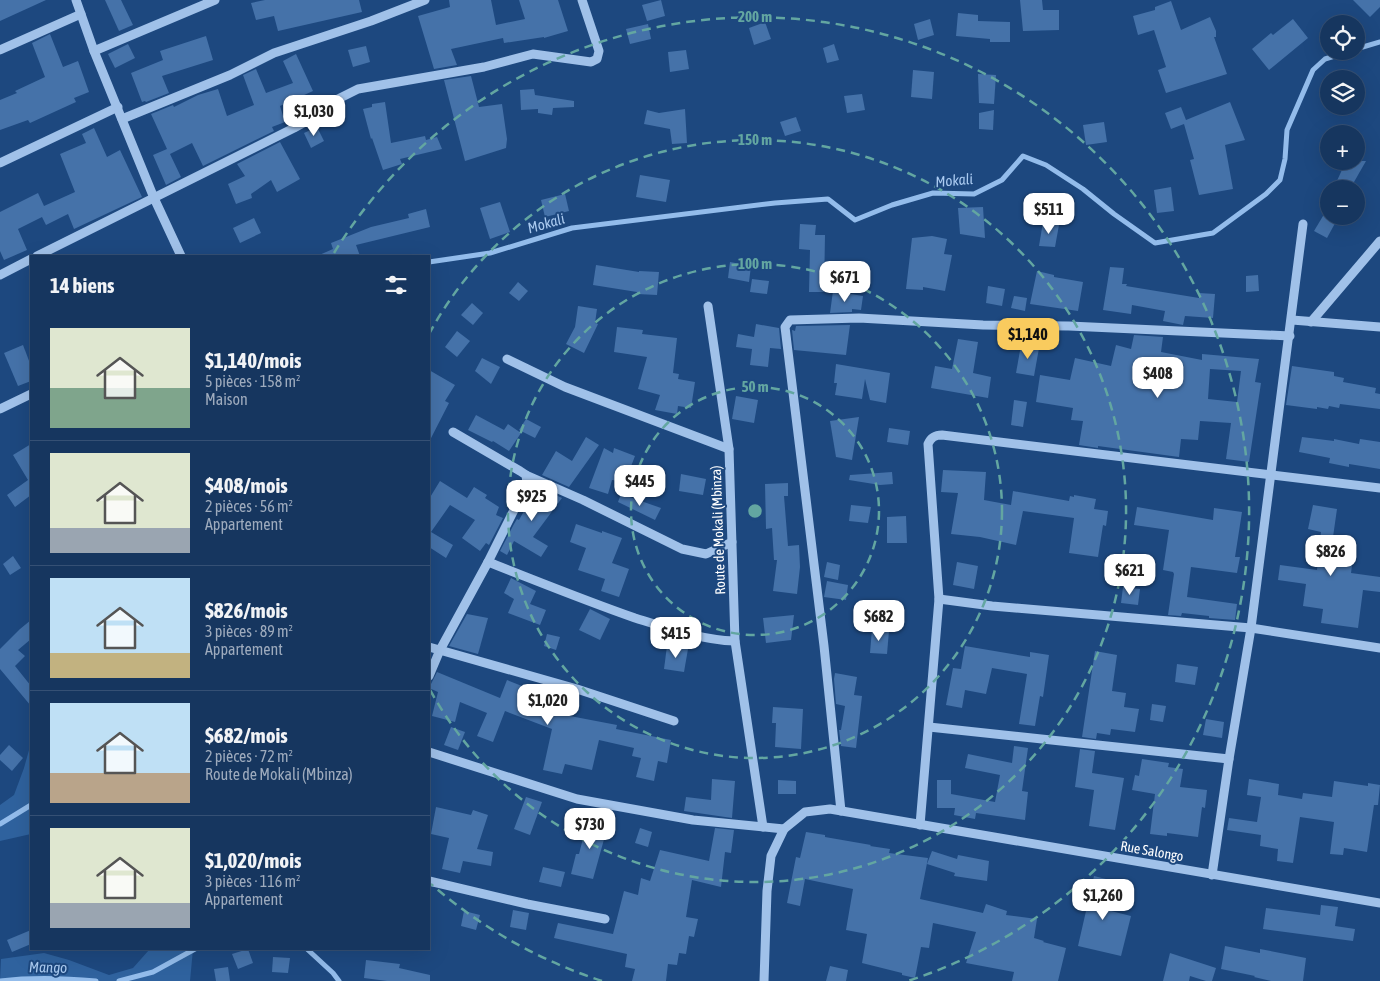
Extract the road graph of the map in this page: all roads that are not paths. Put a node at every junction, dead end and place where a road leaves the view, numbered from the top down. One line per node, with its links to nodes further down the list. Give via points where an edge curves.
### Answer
1 (76, 0): 5 (street)
2 (215, 0): 7 (street)
3 (425, 0): 9 (street, via 371,22 274,53 230,75)
4 (582, 0): 11 (street, via 599,51 597,59 591,62 533,54 484,67 358,90 294,128)
5 (81, 14): 6 (street); 7 (street)
6 (0, 50)
7 (94, 51): 8 (street)
8 (118, 107): 9 (street); 10 (street)
9 (122, 119): 11 (street)
10 (0, 163)
11 (154, 198): 14 (street); 15 (street)
12 (1303, 224): 19 (street)
13 (1380, 242): 20 (street)
14 (39, 255)
15 (181, 255)
16 (30, 260): 17 (street)
17 (0, 275)
18 (708, 306): 27 (street, Route de Mokali (Mbinza))
19 (1292, 320): 20 (street); 22 (street)
20 (1311, 322): 21 (street)
21 (1380, 327)
22 (1290, 336): 29 (street); 44 (street, via 859,318 790,320 785,327 824,646)
23 (507, 359): 27 (street, via 565,387)
24 (30, 394): 25 (street)
25 (0, 409)
26 (454, 432): 28 (street)
27 (728, 449): 31 (street, Route de Mokali (Mbinza))
28 (526, 475): 31 (street, via 682,549 706,554); 32 (street, via 527,484)
29 (1272, 475): 30 (street); 33 (street, via 936,435 928,444); 34 (street)
30 (1380, 488)
31 (732, 542): 35 (street, Route de Mokali (Mbinza))
32 (488, 562): 35 (street, via 666,628); 38 (street)
33 (939, 599): 34 (street); 41 (street)
34 (1251, 628): 37 (street); 43 (street)
35 (736, 641): 46 (street, Route de Mokali (Mbinza))
36 (430, 647): 38 (street)
37 (1380, 648)
38 (440, 650): 39 (street); 40 (street)
39 (430, 674)
40 (674, 721)
41 (929, 727): 43 (street); 45 (street)
42 (430, 752): 46 (street, via 577,799 693,820)
43 (1229, 759): 48 (street)
44 (840, 811): 45 (street); 47 (street, via 805,812)
45 (920, 825): 48 (street, Rue Salongo)
46 (763, 827): 47 (street)
47 (784, 829): 52 (street, via 772,856 767,891)
48 (1212, 875): 50 (street, Rue Salongo)
49 (430, 881): 51 (street)
50 (1380, 903)
51 (605, 919)
52 (764, 981)

